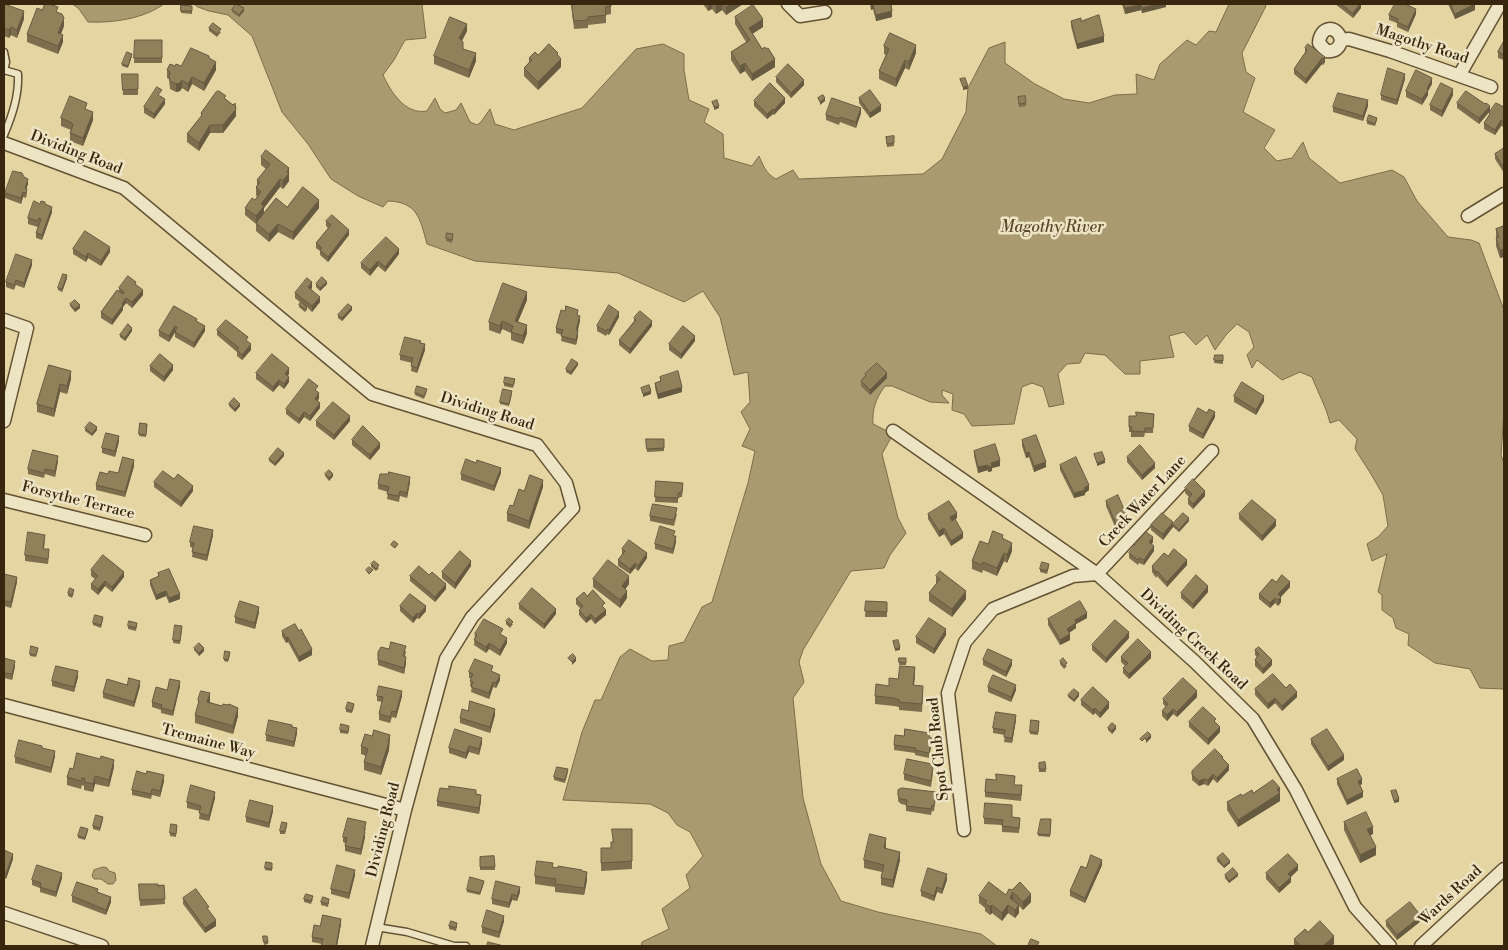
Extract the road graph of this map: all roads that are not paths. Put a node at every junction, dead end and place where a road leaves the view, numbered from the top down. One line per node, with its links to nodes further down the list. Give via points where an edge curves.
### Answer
1 (788, 4): 3 (street, via 800,16)
2 (1500, 4): 7 (street)
3 (824, 12)
4 (1341, 40): 7 (street, Magothy Road, via 1349,39)
5 (4, 52): 6 (lane)
6 (4, 71): 9 (lane, via 18,74 19,82 14,110)
7 (1460, 74): 8 (street, Magothy Road)
8 (1491, 87)
9 (4, 135)
10 (4, 143): 21 (street, Dividing Road, via 124,188 372,394 537,445 566,483 573,508 472,617 446,659)
11 (1504, 194): 12 (street)
12 (1468, 216)
13 (4, 320): 14 (street, via 27,328)
14 (4, 421)
15 (893, 431): 19 (street, Dividing Creek Road)
16 (1212, 451): 19 (street, Creek Water Lane)
17 (4, 500): 18 (street, Forsythe Terrace)
18 (145, 535)
19 (1097, 574): 22 (street, Spot Club Road, via 1073,576 993,609 965,642 948,693); 29 (street, Dividing Creek Road, via 1195,662 1253,720 1296,790 1355,908)
20 (4, 705): 21 (street, Tremaine Way)
21 (405, 810): 25 (street, Dividing Road)
22 (964, 830)
23 (1504, 869): 30 (street, Wards Road)
24 (4, 913): 26 (street)
25 (376, 927): 27 (street, Dividing Road); 28 (lane)
26 (102, 946)
27 (372, 946)
28 (466, 946)
29 (1390, 946)
30 (1421, 946)

